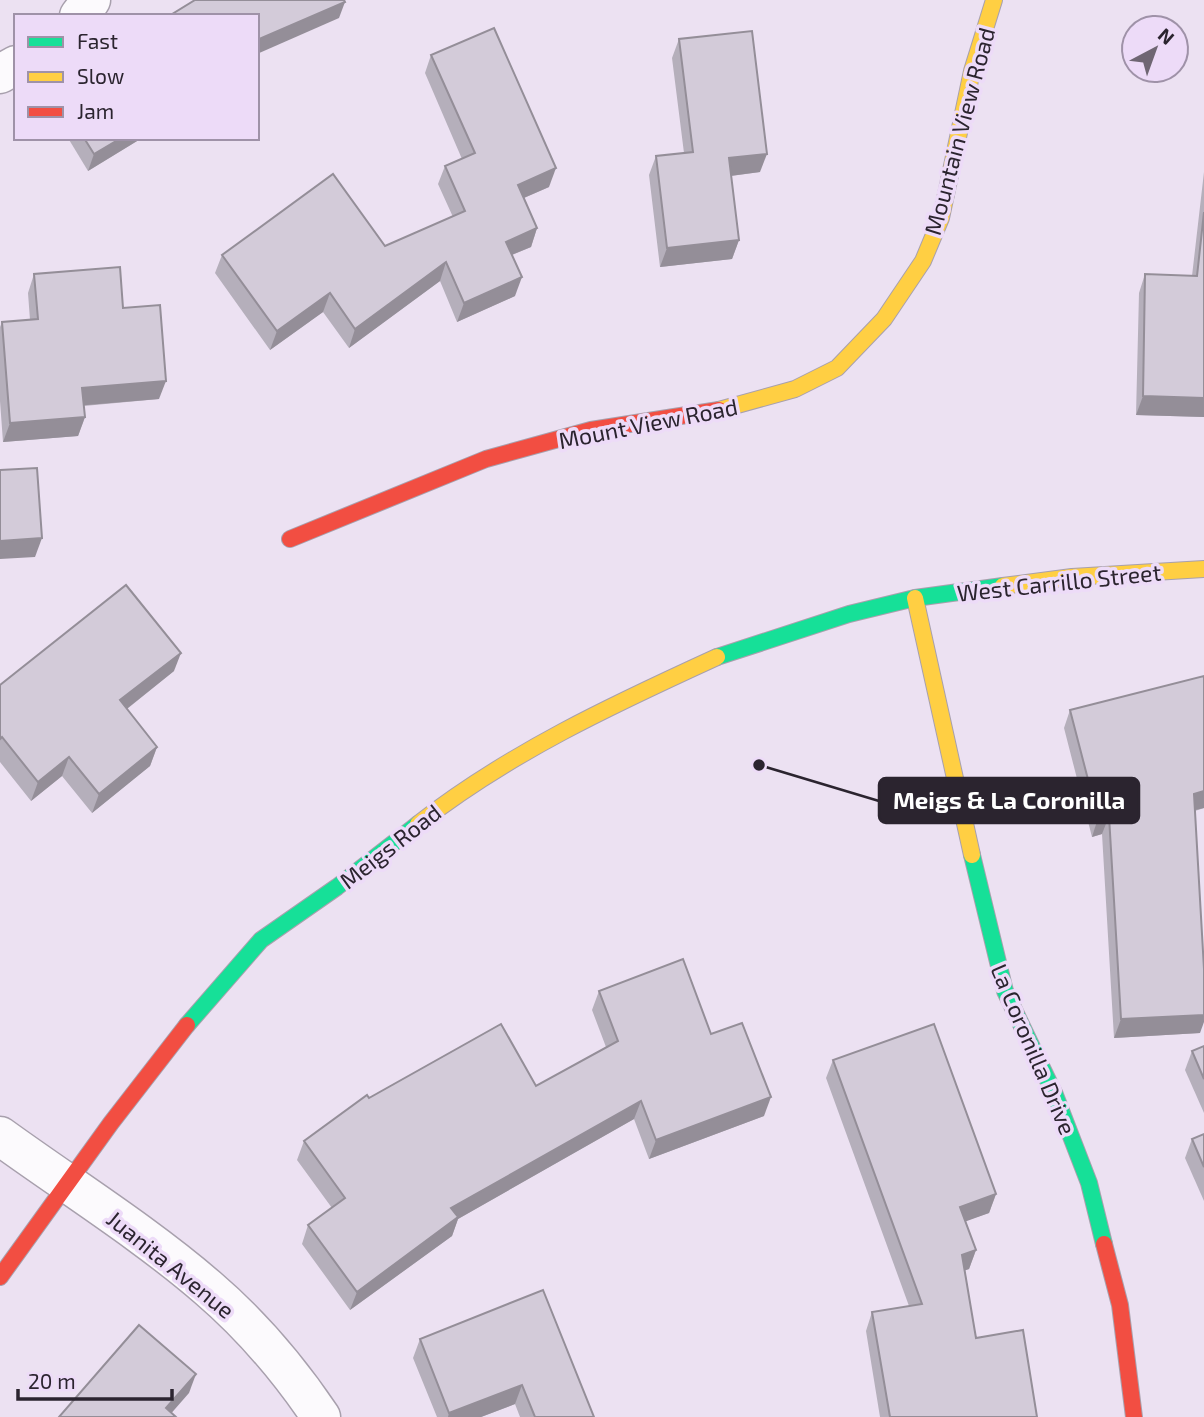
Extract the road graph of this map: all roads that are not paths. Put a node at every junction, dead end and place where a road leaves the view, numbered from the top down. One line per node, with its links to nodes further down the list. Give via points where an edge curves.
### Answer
1 (994, 0): 2 (street, Mountain View Road, via 958,125 941,218)
2 (923, 261): 3 (street, Mount View Road, via 884,320 837,368 795,389 729,409 592,430 486,459)
3 (290, 539)
4 (1204, 569): 5 (street, West Carrillo Street, via 1072,577)
5 (915, 598): 7 (street, Meigs Road, via 721,655 598,711 444,804 261,940 200,1009); 10 (street, La Coronilla Drive, via 1005,991 1055,1095 1089,1183 1120,1305)
6 (0, 1136): 7 (street, Juanita Avenue)
7 (66, 1184): 8 (street, Meigs Road); 9 (street, Juanita Avenue, via 207,1287 302,1390)
8 (0, 1277)
9 (321, 1417)
10 (1134, 1417)

